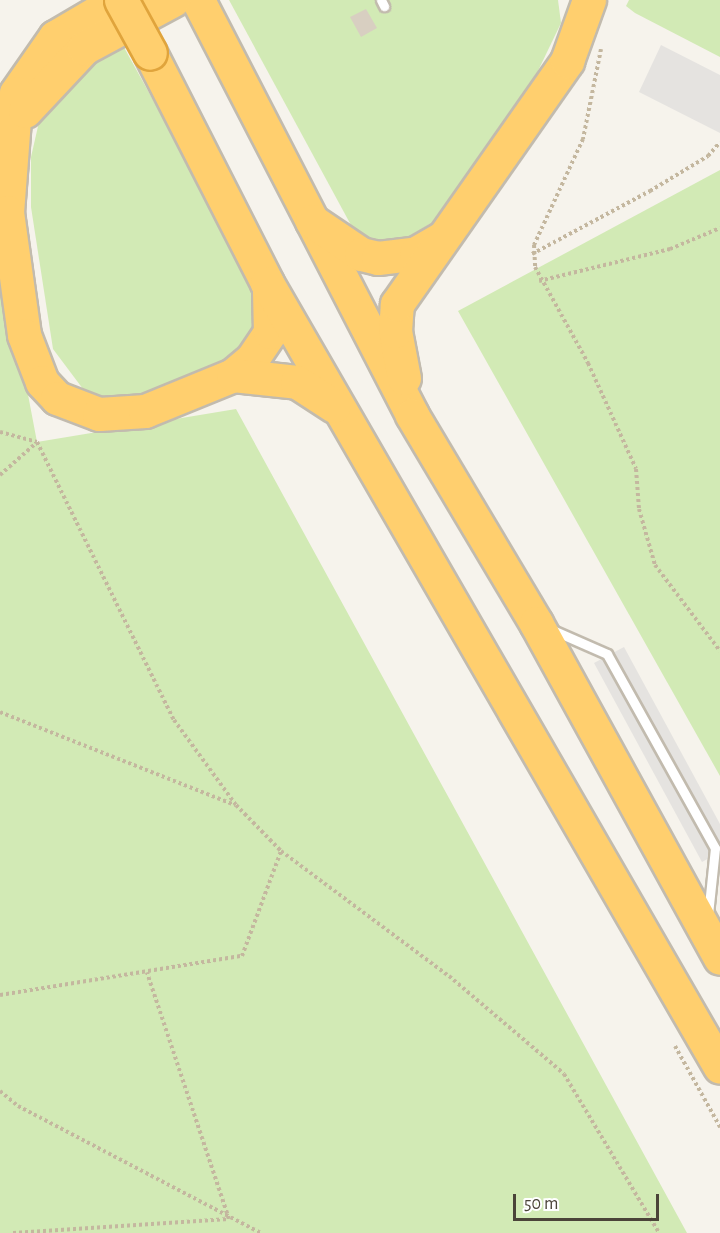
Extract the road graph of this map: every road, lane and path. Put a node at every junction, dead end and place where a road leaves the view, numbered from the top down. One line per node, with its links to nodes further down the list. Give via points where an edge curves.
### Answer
1 (119, 0): 6 (highway, via 55,37 38,57 16,93); 13 (highway, bridge)
2 (173, 0): 6 (highway, via 65,63)
3 (198, 0): 8 (highway)
4 (589, 0): 10 (highway, via 567,61 491,177)
5 (603, 37): 11 (path, via 583,139)
6 (12, 129): 14 (highway, via 11,246 24,335 49,390 75,407 121,415)
7 (720, 142): 11 (path, via 708,156 650,191)
8 (307, 218): 10 (highway, via 361,254 378,258 416,253); 16 (highway)
9 (720, 228): 12 (path, via 670,249)
10 (442, 238): 16 (highway, via 397,304 395,332)
11 (532, 254): 12 (path)
12 (539, 281): 21 (path, via 588,363 636,469 639,509 662,579)
13 (267, 282): 14 (highway, via 270,332); 15 (highway)
14 (233, 375): 15 (highway, via 297,382)
15 (341, 411): 29 (highway)
16 (412, 415): 20 (highway)
17 (0, 432): 18 (path)
18 (37, 442): 19 (path); 23 (path, via 174,720)
19 (0, 475)
20 (536, 623): 25 (highway); 25 (lane, via 607,654 715,848)
21 (720, 651)
22 (0, 712): 23 (path)
23 (236, 805): 24 (path)
24 (281, 851): 26 (path, via 242,957); 35 (path, via 450,976 564,1074)
25 (713, 945)
26 (147, 972): 27 (path); 32 (path)
27 (0, 995)
28 (673, 1042): 31 (path)
29 (720, 1067)
30 (0, 1091): 32 (path, via 18,1106)
31 (720, 1127)
32 (229, 1219): 33 (path); 34 (path)
33 (13, 1233)
34 (261, 1233)
35 (659, 1233)

